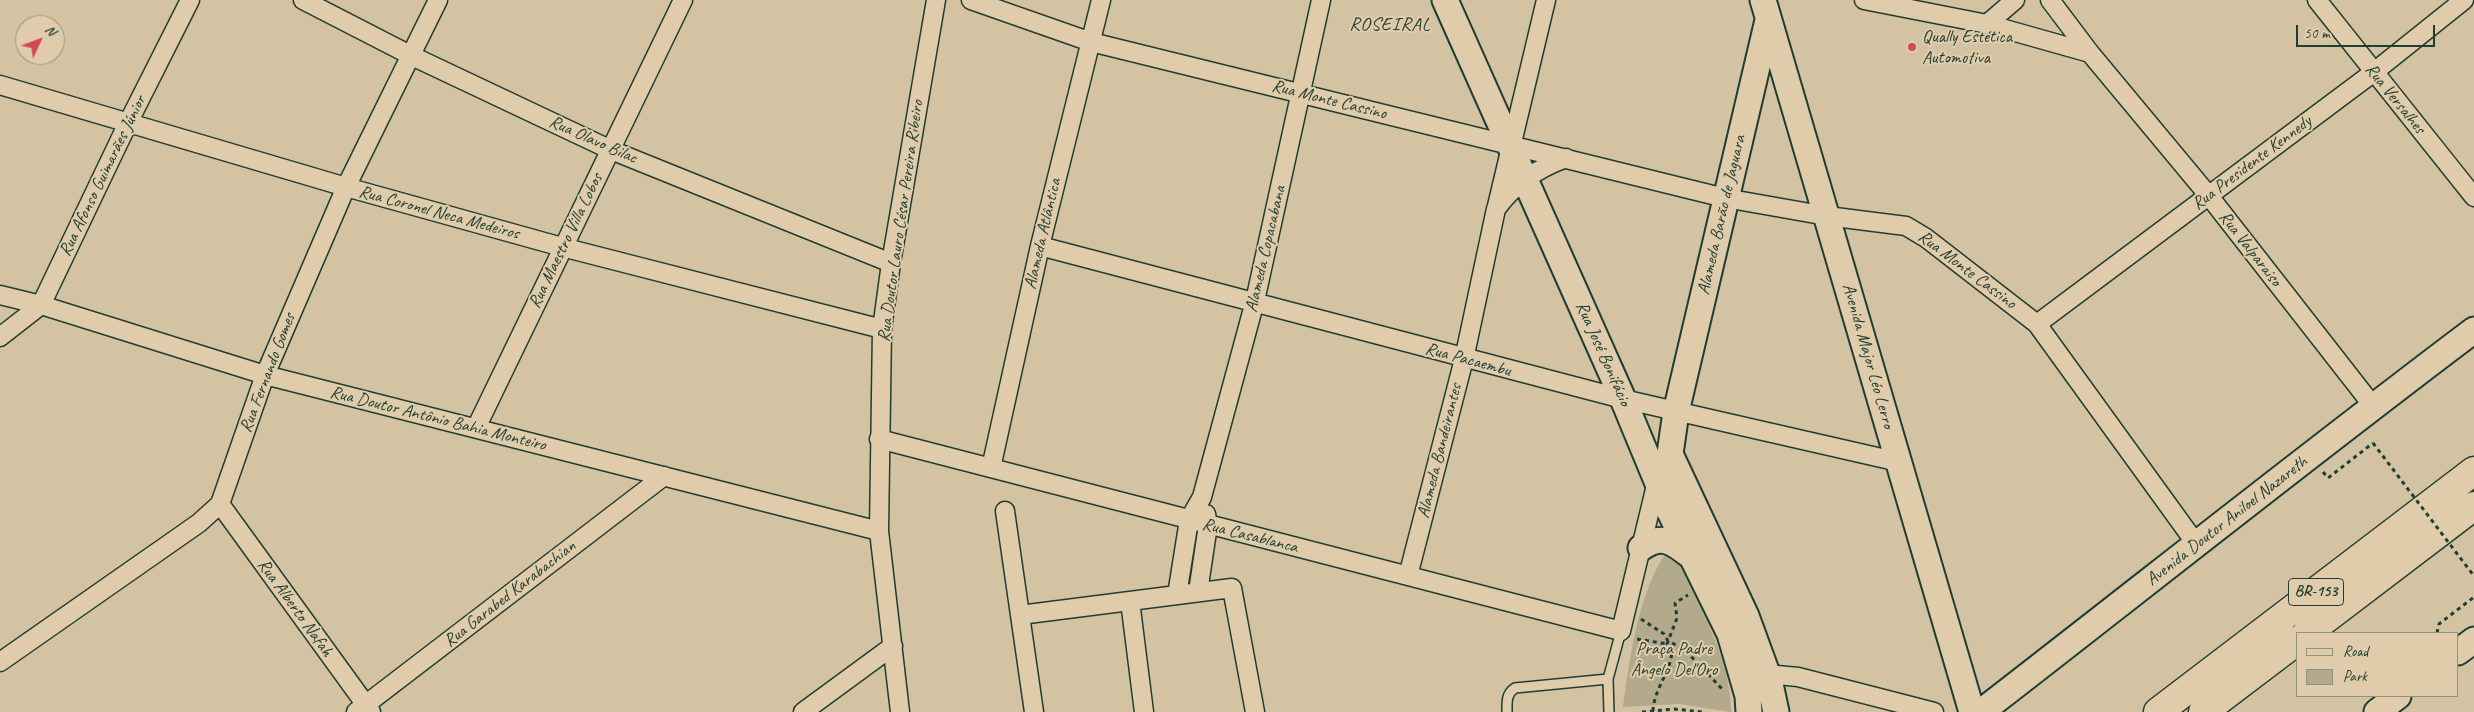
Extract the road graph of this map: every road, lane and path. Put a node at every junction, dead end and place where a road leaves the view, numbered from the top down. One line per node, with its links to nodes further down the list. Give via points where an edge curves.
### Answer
1 (190, 0): 24 (street, Rua Afonso Guimarães Júnior)
2 (303, 0): 20 (street, Rua Olavo Bilac)
3 (438, 0): 20 (street, Rua Fernando Gomes)
4 (684, 0): 26 (street, Rua Maestro Villa Lobos)
5 (936, 0): 37 (street, Rua Doutor Lauro César Pereira Ribeiro)
6 (971, 0): 18 (street, Rua Monte Cassino)
7 (1101, 0): 18 (street, Alameda Atlântica)
8 (1321, 0): 23 (street, Alameda Copacabana)
9 (1444, 0): 25 (street, Rua José Bonifácio)
10 (1546, 0): 25 (street, Alameda Bandeirantes)
11 (1864, 0): 17 (street)
12 (2015, 0): 17 (street)
13 (2050, 0): 19 (street, Rua Valparaiso)
14 (2317, 0): 21 (street, Rua Versalhes)
15 (2464, 0): 21 (street, Rua Presidente Kennedy)
16 (1766, 9): 32 (street, Alameda Barão de Jaguara); 34 (street, Avenida Major Léo Lerro)
17 (1987, 24): 19 (street)
18 (1090, 42): 23 (street, Rua Monte Cassino); 35 (street, Alameda Atlântica)
19 (2090, 53): 30 (street, Rua Valparaiso)
20 (412, 56): 26 (street, Rua Olavo Bilac); 29 (street, Rua Fernando Gomes)
21 (2374, 72): 30 (street, Rua Presidente Kennedy); 31 (street, Rua Versalhes)
22 (0, 85): 24 (street, Rua Coronel Neca Medeiros)
23 (1302, 93): 25 (street, Rua Monte Cassino); 39 (street, Alameda Copacabana)
24 (128, 124): 29 (street, Rua Coronel Neca Medeiros); 40 (street, Rua Afonso Guimarães Júnior)
25 (1510, 144): 27 (street, Rua Monte Cassino); 28 (street, Rua José Bonifácio); 33 (street, Alameda Bandeirantes)
26 (611, 150): 36 (street, Rua Maestro Villa Lobos); 37 (street, Rua Olavo Bilac)
27 (1566, 158): 28 (street); 32 (street, Rua Monte Cassino)
28 (1526, 178): 33 (street, Alameda Bandeirantes, via 1507,194); 47 (street, Rua José Bonifácio)
29 (346, 188): 36 (street, Rua Coronel Neca Medeiros); 46 (street, Rua Fernando Gomes)
30 (2209, 196): 41 (street, Rua Presidente Kennedy); 48 (street, Rua Valparaiso)
31 (2474, 197)
32 (1725, 198): 34 (street, Rua Monte Cassino); 49 (street, Alameda Barão de Jaguara)
33 (1496, 209): 45 (street, Alameda Bandeirantes)
34 (1827, 216): 41 (street, Rua Monte Cassino, via 1906,226); 52 (street, Avenida Major Léo Lerro)
35 (1040, 246): 39 (street, Rua Pacaembu); 53 (street, Alameda Atlântica)
36 (562, 247): 42 (street, Rua Coronel Neca Medeiros); 50 (street, Rua Maestro Villa Lobos)
37 (890, 264): 42 (street, Rua Doutor Lauro César Pereira Ribeiro)
38 (0, 295): 40 (street, Rua Doutor Antônio Bahia Monteiro)
39 (1255, 301): 45 (street, Rua Pacaembu); 58 (street, Alameda Copacabana)
40 (41, 306): 44 (street, Rua Afonso Guimarães Júnior); 46 (street, Rua Doutor Antônio Bahia Monteiro)
41 (2037, 324): 65 (street, Rua Monte Cassino)
42 (882, 329): 51 (street, Rua Doutor Lauro César Pereira Ribeiro)
43 (2474, 330): 48 (street, Avenida Doutor Aniloel Nazareth)
44 (0, 337)
45 (1464, 359): 47 (street, Rua Pacaembu); 68 (street, Alameda Bandeirantes)
46 (265, 375): 50 (street, Rua Doutor Antônio Bahia Monteiro); 59 (street, Rua Fernando Gomes)
47 (1623, 399): 49 (street, Rua Pacaembu); 57 (street, Rua José Bonifácio)
48 (2373, 406): 65 (street, Avenida Doutor Aniloel Nazareth)
49 (1676, 412): 52 (street, Rua Pacaembu); 87 (street, via 1670,454 1746,616)
50 (476, 428): 55 (street, Rua Doutor Antônio Bahia Monteiro)
51 (879, 439): 53 (street, Rua Casablanca); 64 (street, Rua Doutor Lauro César Pereira Ribeiro)
52 (1899, 462): 103 (street, Avenida Major Léo Lerro)
53 (991, 468): 62 (street, Rua Casablanca)
54 (2474, 472): 105 (highway, BR-153)
55 (664, 476): 64 (street, Rua Doutor Antônio Bahia Monteiro); 90 (street, Rua Garabed Karabachian)
56 (2328, 478): 69 (path, bridge, via 2373,443)
57 (1657, 481): 66 (street); 67 (street, Rua José Bonifácio)
58 (1202, 497): 62 (street, Alameda Copacabana); 63 (street, Alameda Copacabana)
59 (220, 504): 85 (street, Rua Fernando Gomes, via 199,523); 90 (street, Rua Alberto Nafah)
60 (2474, 506): 77 (highway, BR-153)
61 (1005, 511): 75 (street)
62 (1189, 520): 63 (street, Rua Casablanca); 72 (street)
63 (1208, 525): 68 (street, Rua Casablanca); 71 (street)
64 (879, 531): 83 (street, Rua Doutor Lauro César Pereira Ribeiro)
65 (2197, 545): 104 (street, Avenida Doutor Aniloel Nazareth)
66 (1641, 548): 67 (street, via 1652,540 1661,539); 79 (street)
67 (1692, 557): 89 (street, Rua José Bonifácio, via 1730,634)
68 (1408, 576): 79 (street, Rua Casablanca)
69 (2474, 576)
70 (1695, 591): 82 (path, via 1675,603 1677,618)
71 (1198, 592): 72 (street); 96 (street, via 1232,588)
72 (1177, 595): 74 (street)
73 (2474, 597): 78 (path, via 2439,624)
74 (1130, 601): 75 (street); 95 (street)
75 (1020, 615): 94 (street)
76 (1638, 618): 82 (path, via 1664,634)
77 (2308, 632)
78 (2437, 632)
79 (1626, 634): 82 (path); 86 (lane)
80 (2474, 640): 84 (street)
81 (2296, 642): 106 (highway)
82 (1668, 643): 89 (path, via 1684,649); 91 (path, via 1672,649 1672,660 1664,673)
83 (893, 646): 92 (street); 93 (street, Rua Doutor Lauro César Pereira Ribeiro)
84 (2459, 651)
85 (0, 662)
86 (1608, 678): 97 (lane, via 1515,688 1506,699); 98 (lane)
87 (1769, 679): 89 (street); 101 (street); 102 (street, via 1798,677)
88 (2397, 697): 107 (street)
89 (1742, 701)
90 (364, 710)
91 (1653, 711): 99 (path); 100 (path)
92 (803, 712)
93 (900, 712)
94 (1034, 712)
95 (1144, 712)
96 (1255, 712)
97 (1507, 712)
98 (1609, 712)
99 (1642, 712)
100 (1702, 712)
101 (1776, 712)
102 (1934, 712)
103 (1972, 712)
104 (1981, 712)
105 (2158, 712)
106 (2203, 712)
107 (2376, 712)

